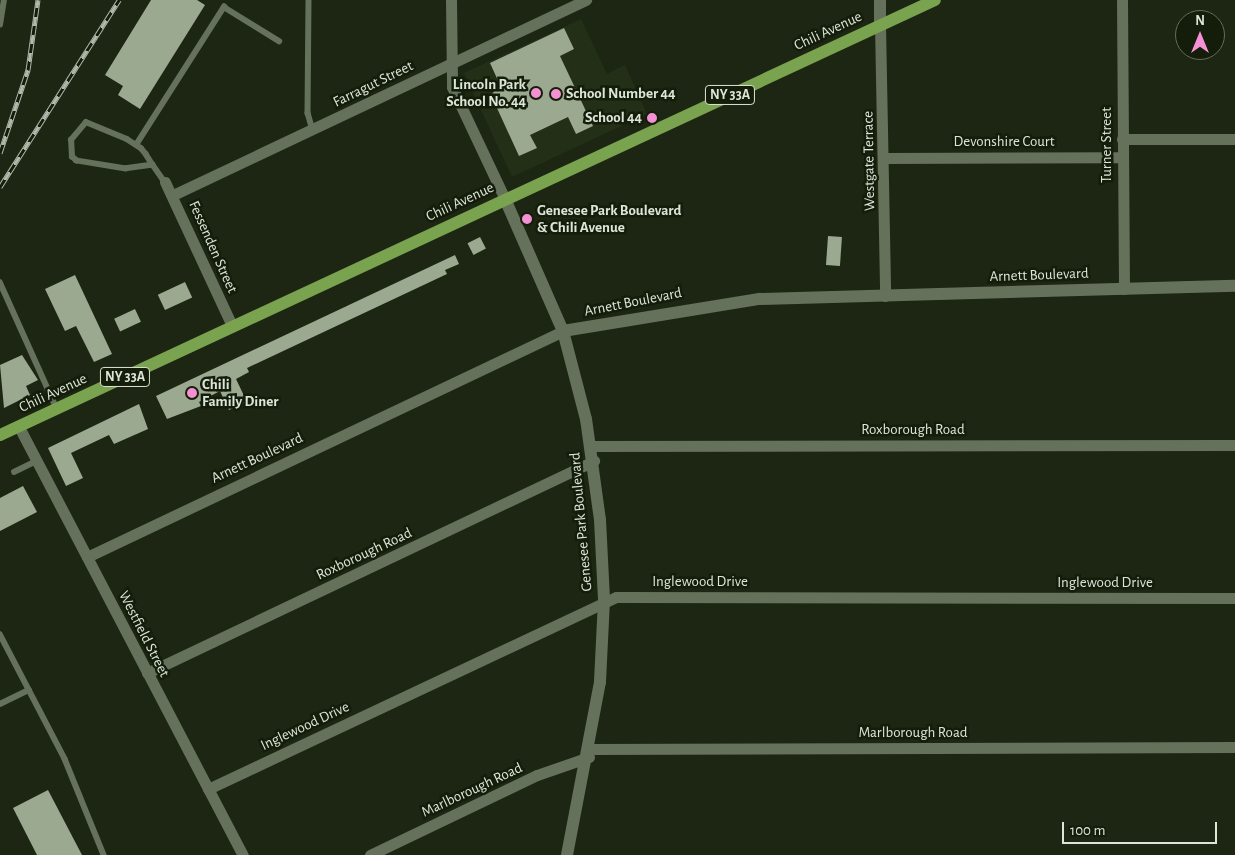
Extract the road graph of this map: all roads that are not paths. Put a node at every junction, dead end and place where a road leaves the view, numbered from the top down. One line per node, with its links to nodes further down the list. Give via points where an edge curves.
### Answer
1 (4, 0): 8 (lane)
2 (309, 0): 12 (lane, via 308,113)
3 (451, 0): 11 (street)
4 (586, 0): 11 (street, Farragut Street)
5 (880, 0): 9 (street)
6 (935, 0): 9 (main road, Chili Avenue / NY 33A)
7 (1122, 0): 14 (street, Turner Street)
8 (0, 25)
9 (880, 25): 17 (street, Westgate Terrace); 21 (main road, Chili Avenue / NY 33A)
10 (279, 41): 15 (lane, via 224,7)
11 (451, 64): 12 (street, Farragut Street); 21 (street, via 453,89)
12 (313, 130): 20 (street, Farragut Street)
13 (1235, 139): 14 (street)
14 (1122, 140): 16 (street, Turner Street)
15 (136, 144): 18 (lane); 18 (lane, via 86,122 79,126 70,149 77,161 126,169)
16 (1122, 157): 17 (street, Devonshire Court); 24 (street, Turner Street)
17 (885, 158): 25 (street, Westgate Terrace)
18 (153, 165): 19 (lane)
19 (165, 182): 20 (street, Fessenden Street)
20 (173, 195): 26 (street, Fessenden Street)
21 (505, 199): 26 (main road, Chili Avenue / NY 33A); 27 (street, Genesee Park Boulevard)
22 (0, 282): 28 (lane)
23 (1235, 286): 24 (street, Arnett Boulevard)
24 (1124, 289): 25 (street, Arnett Boulevard)
25 (886, 296): 27 (street, Arnett Boulevard, via 727,302)
26 (232, 326): 28 (main road, Chili Avenue / NY 33A)
27 (563, 332): 32 (street, Genesee Park Boulevard); 36 (street, Arnett Boulevard)
28 (57, 409): 29 (main road, Chili Avenue / NY 33A)
29 (19, 426): 30 (main road, Chili Avenue / NY 33A); 33 (street, Westfield Street)
30 (0, 435)
31 (1235, 445): 32 (street, Roxborough Road)
32 (591, 446): 34 (street, Genesee Park Boulevard)
33 (37, 461): 35 (lane); 36 (street, Westfield Street)
34 (594, 462): 38 (street, Genesee Park Boulevard); 40 (street, Roxborough Road)
35 (14, 472)
36 (87, 557): 40 (street, Westfield Street)
37 (1235, 598): 38 (street, Inglewood Drive)
38 (604, 600): 44 (street, Genesee Park Boulevard, via 600,682); 45 (street, Inglewood Drive)
39 (0, 634): 41 (lane)
40 (147, 673): 45 (street, Westfield Street)
41 (29, 690): 42 (lane); 46 (lane, via 65,759)
42 (0, 704)
43 (1235, 747): 44 (street, Marlborough Road)
44 (590, 753): 48 (street, Marlborough Road); 49 (street, Genesee Park Boulevard)
45 (208, 789): 47 (street, Westfield Street)
46 (104, 855)
47 (243, 855)
48 (370, 855)
49 (567, 855)

